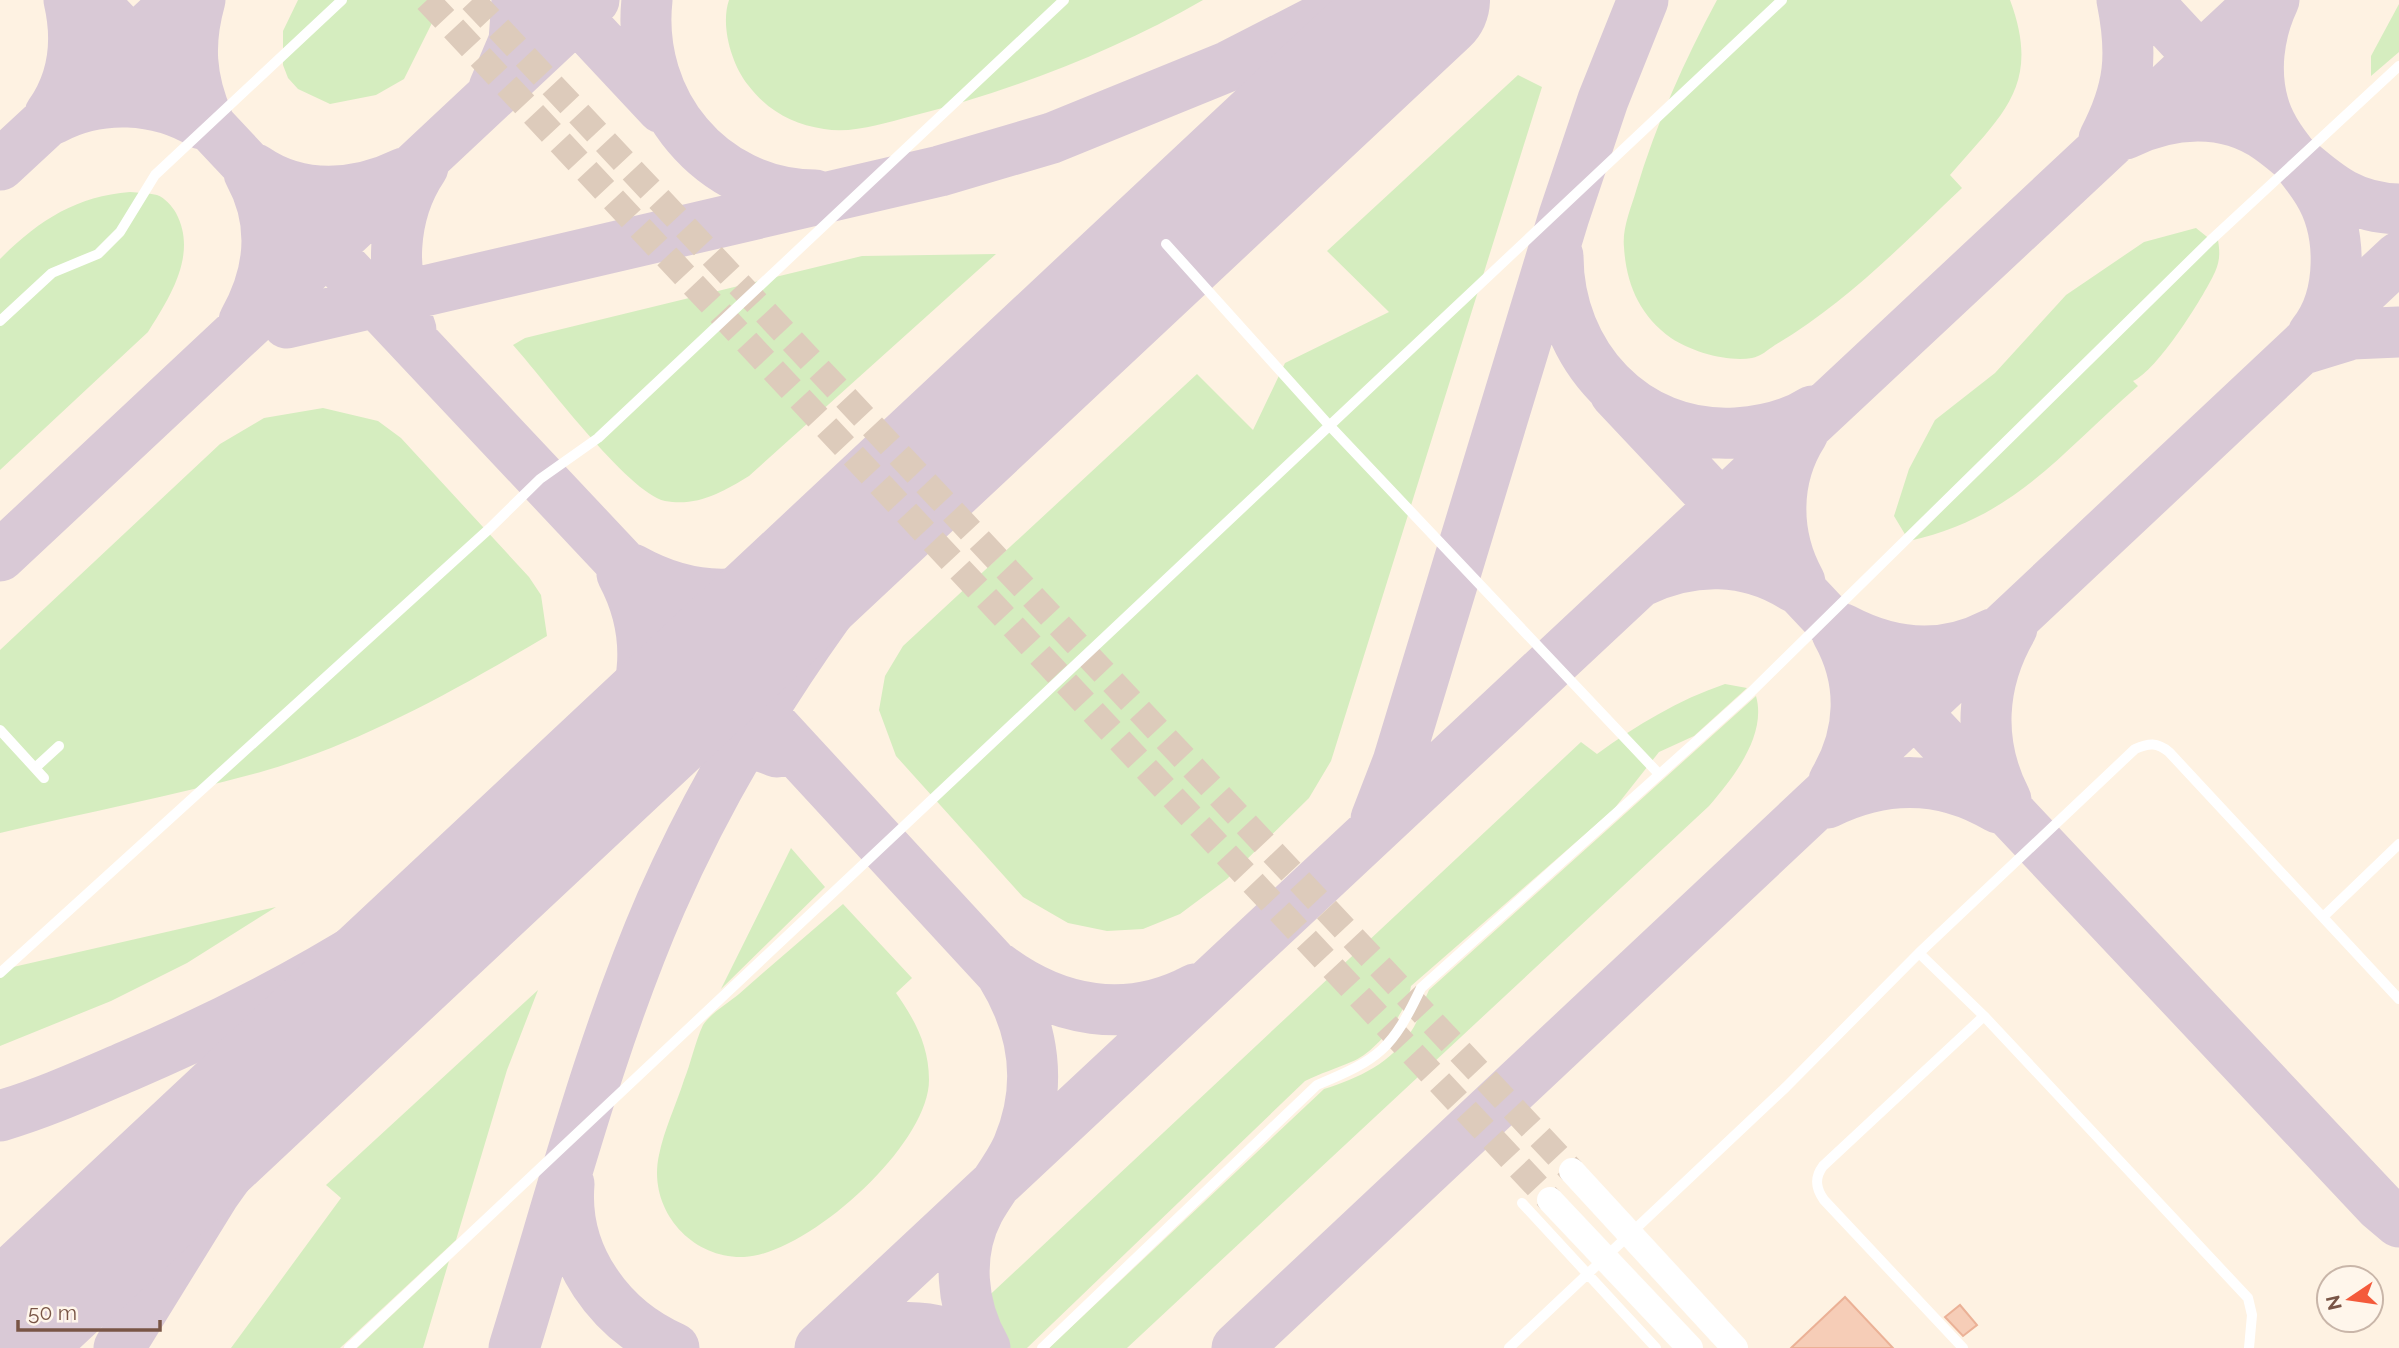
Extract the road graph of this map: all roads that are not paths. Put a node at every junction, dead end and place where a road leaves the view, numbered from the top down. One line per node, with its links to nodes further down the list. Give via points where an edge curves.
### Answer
1 (342, 0): 6 (lane, via 155,175 120,232 98,254 52,273)
2 (1064, 0): 16 (lane, via 598,438 540,479)
3 (1782, 0): 7 (lane)
4 (2399, 66): 11 (lane, via 2220,231 1748,695)
5 (1166, 244): 7 (lane)
6 (0, 321)
7 (1328, 424): 11 (lane); 22 (lane)
8 (0, 730): 10 (lane)
9 (59, 746): 10 (lane)
10 (35, 768): 12 (lane)
11 (1659, 774): 23 (lane, via 1421,988 1400,1031 1372,1060 1317,1085)
12 (44, 778)
13 (2399, 844): 14 (lane)
14 (2323, 917): 15 (lane, via 2161,744 2149,743 2135,749); 17 (lane)
15 (1919, 953): 18 (lane); 24 (lane, via 1786,1087)
16 (0, 973)
17 (2399, 999)
18 (1984, 1016): 28 (lane, via 1824,1166 1817,1183 1824,1200); 29 (lane, via 2248,1298 2252,1315)
19 (1572, 1171): 27 (street)
20 (1550, 1200): 26 (street)
21 (1522, 1203): 25 (lane)
22 (349, 1348)
23 (1042, 1348)
24 (1508, 1348)
25 (1656, 1348)
26 (1690, 1348)
27 (1735, 1348)
28 (1963, 1348)
29 (2249, 1348)

